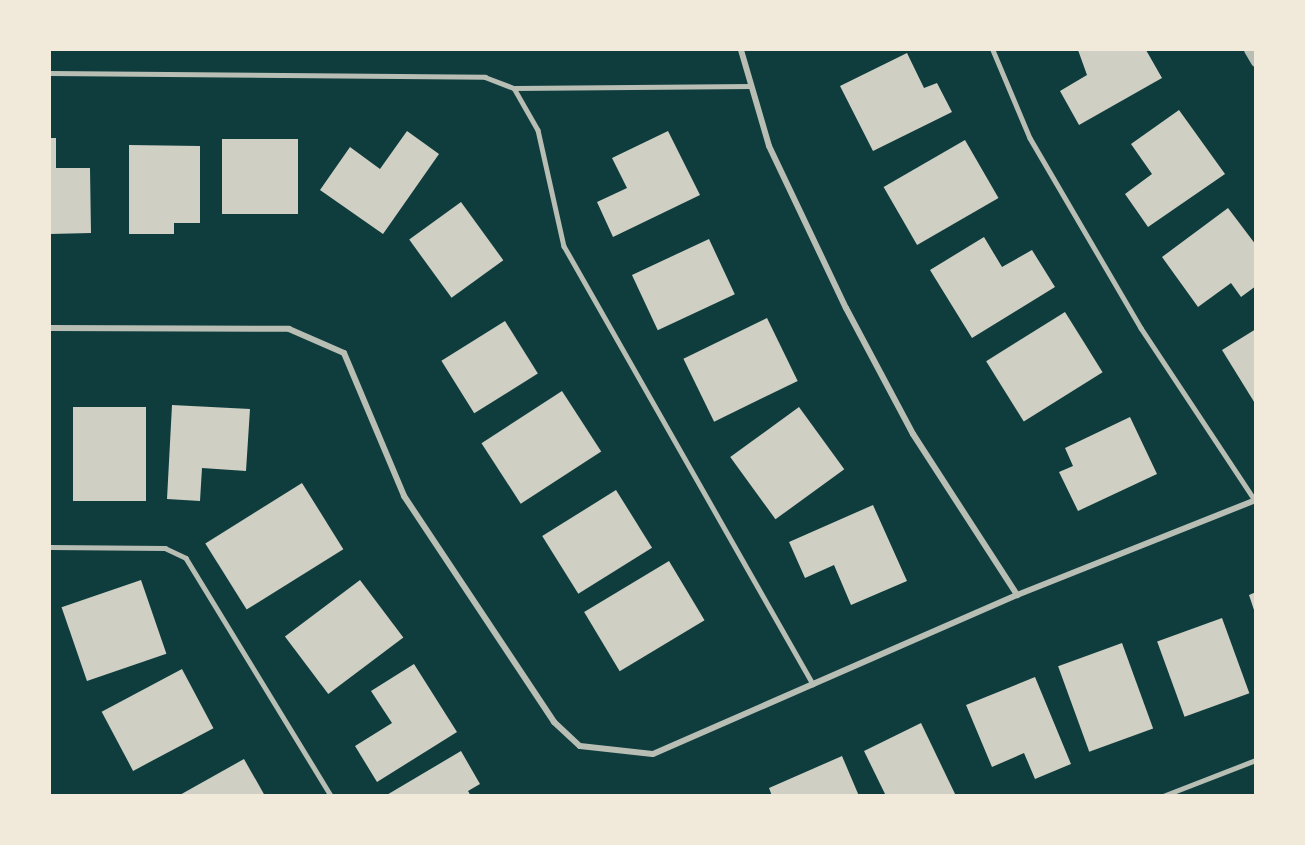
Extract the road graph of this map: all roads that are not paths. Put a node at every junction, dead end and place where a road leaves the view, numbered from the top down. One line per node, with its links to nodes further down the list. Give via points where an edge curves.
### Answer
1 (741, 50): 6 (street)
2 (993, 50): 9 (lane, via 1030,138 1141,328)
3 (1249, 50): 4 (street)
4 (1256, 62)
5 (50, 74): 7 (lane, via 485,77)
6 (751, 86): 7 (lane); 11 (street, via 769,146 846,308 912,434)
7 (514, 88): 12 (lane, via 538,130 564,246)
8 (50, 328): 12 (street, via 289,329 344,353 404,496 554,722 580,747 653,754)
9 (1255, 500): 11 (street)
10 (50, 547): 14 (lane, via 165,548 186,558)
11 (1017, 595): 12 (street)
12 (813, 684)
13 (1256, 760): 15 (lane)
14 (331, 795)
15 (1163, 795)

